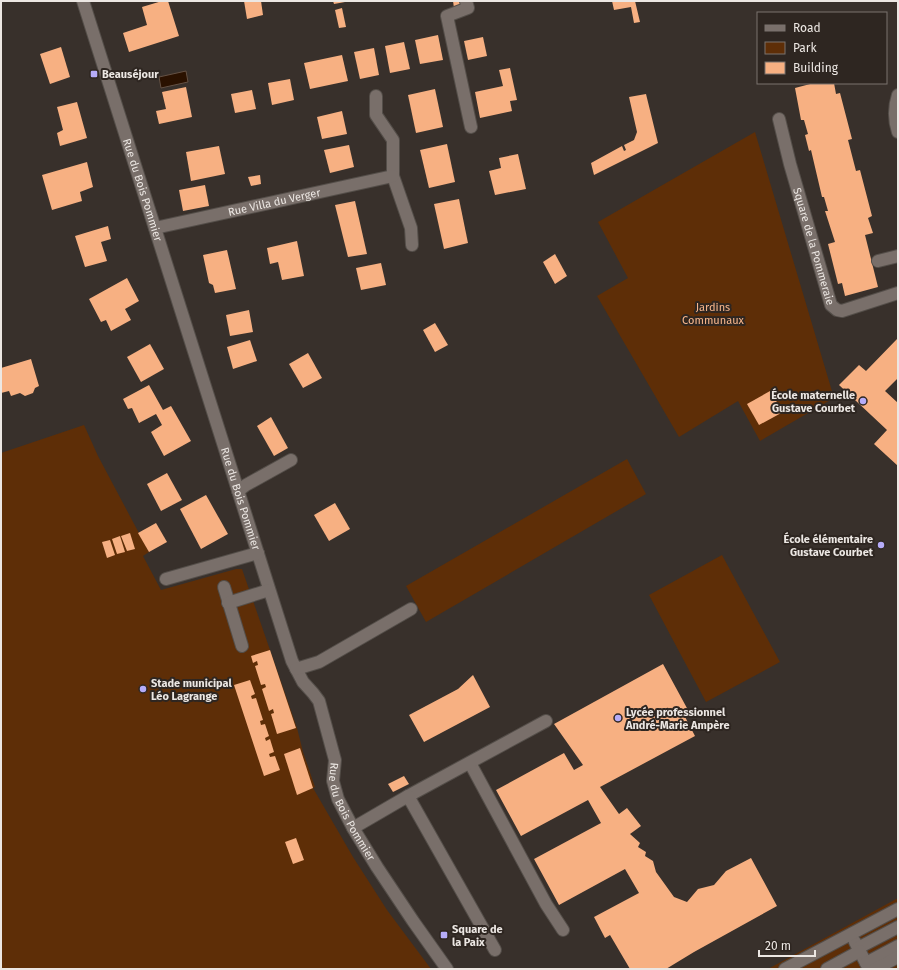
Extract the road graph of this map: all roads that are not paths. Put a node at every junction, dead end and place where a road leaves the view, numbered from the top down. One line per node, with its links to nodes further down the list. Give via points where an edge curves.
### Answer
1 (83, 1): 9 (street, Rue du Bois Pommier)
2 (466, 1): 6 (street, via 468,8 447,16)
3 (898, 95): 7 (street, via 895,104)
4 (376, 96): 8 (street, via 376,115 393,140)
5 (780, 119): 13 (street, Square de la Pommeraie, via 790,164 831,304 842,311)
6 (471, 127)
7 (898, 132)
8 (393, 176): 9 (street, Rue Villa du Verger); 10 (street, via 410,228)
9 (155, 228): 15 (street, Rue du Bois Pommier)
10 (412, 245)
11 (898, 256): 12 (street)
12 (878, 261)
13 (898, 293)
14 (292, 460): 15 (street)
15 (238, 491): 16 (street, Rue du Bois Pommier)
16 (258, 553): 17 (street); 19 (street, Rue du Bois Pommier)
17 (166, 579)
18 (224, 587): 20 (street)
19 (269, 590): 20 (street); 23 (street, Rue du Bois Pommier)
20 (228, 603): 22 (street)
21 (411, 609): 23 (street, via 320,662)
22 (242, 646)
23 (296, 669): 27 (street, Rue du Bois Pommier, via 318,701 335,760 332,781)
24 (546, 721): 25 (street)
25 (470, 763): 26 (street); 30 (street, via 546,904)
26 (408, 796): 27 (street); 34 (street)
27 (353, 828): 37 (street, Rue du Bois Pommier)
28 (896, 914): 31 (street)
29 (898, 927): 33 (street)
30 (563, 930)
31 (851, 934): 33 (street); 38 (street)
32 (898, 946): 36 (street)
33 (859, 949): 36 (street); 39 (street)
34 (495, 950)
35 (898, 957): 36 (street)
36 (870, 967)
37 (447, 969)
38 (785, 969)
39 (827, 969)

